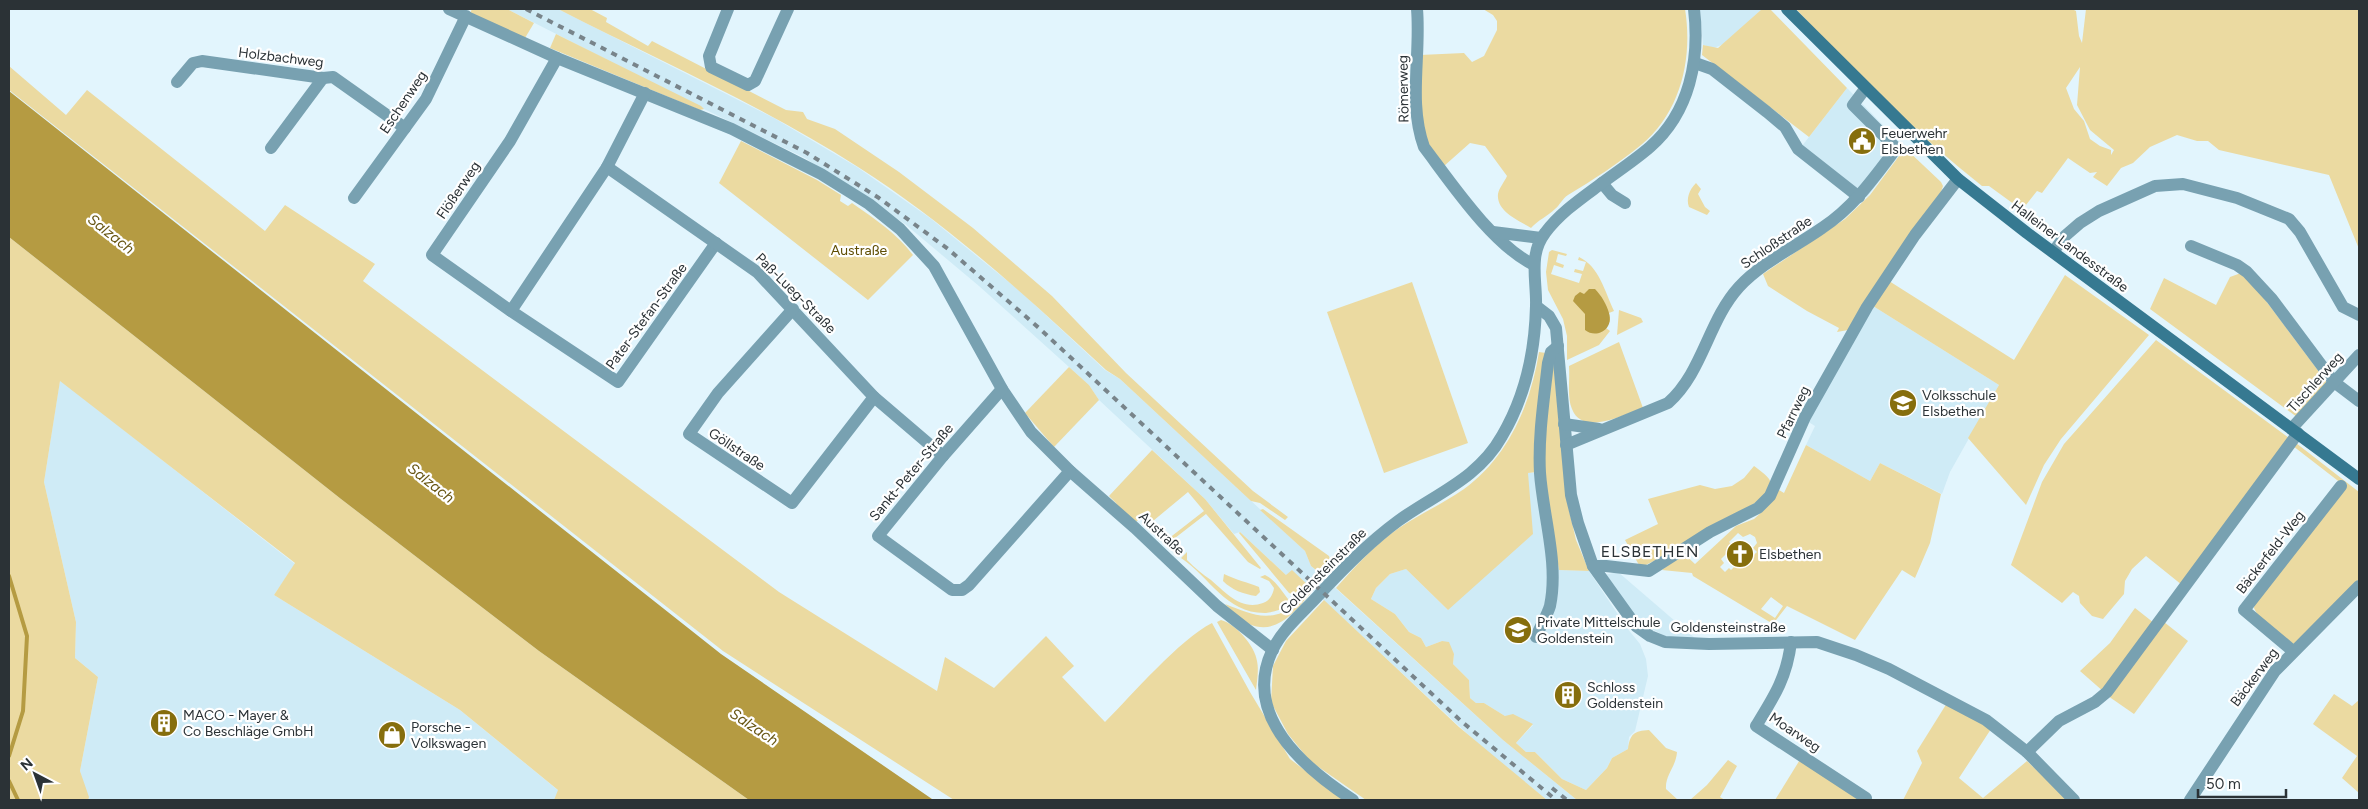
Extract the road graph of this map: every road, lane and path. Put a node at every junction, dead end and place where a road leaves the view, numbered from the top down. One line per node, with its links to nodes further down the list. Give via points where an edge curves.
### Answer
1 (449, 9): 7 (street, Austraße)
2 (728, 9): 3 (street, via 709,56 711,66 748,85 755,80)
3 (788, 9)
4 (1417, 9): 22 (street, Römerweg, via 1416,101 1420,137 1457,191)
5 (1694, 9): 9 (street)
6 (1786, 9): 12 (main road, Halleiner Landesstraße)
7 (466, 16): 8 (street, Austraße); 14 (street, Eschenweg, via 426,99)
8 (557, 58): 13 (street, Austraße); 30 (street, Flößerweg, via 510,141 432,255)
9 (1695, 63): 18 (street, via 1680,120 1664,132 1649,155); 19 (street, via 1712,69 1767,112 1785,127 1798,149)
10 (323, 78): 11 (street, Holzbachweg, via 202,61 193,63); 14 (street, Holzbachweg, via 333,77); 15 (street)
11 (177, 82)
12 (1865, 88): 17 (main road, Halleiner Landesstraße); 19 (street, Schloßstraße, via 1853,105 1894,146 1892,154)
13 (645, 93): 16 (street); 35 (street, Austraße, via 732,130 821,174 869,204 900,229 934,266)
14 (405, 128): 20 (street, Eschenweg)
15 (271, 148)
16 (607, 168): 24 (street, Paß-Lueg-Straße); 30 (street)
17 (1958, 179): 26 (main road, Halleiner Landesstraße); 46 (street, Pfarrweg, via 1870,301 1805,417 1770,496 1758,508 1710,532 1649,571)
18 (1602, 183): 21 (street); 23 (street, via 1572,206)
19 (1859, 197): 39 (street, Schloßstraße, via 1824,228 1790,244 1728,299 1682,391 1668,403)
20 (354, 198)
21 (1625, 203)
22 (1493, 232): 23 (street); 27 (street, Römerweg, via 1523,260)
23 (1541, 238): 27 (street, Goldensteinstraße)
24 (716, 242): 29 (street, Paß-Lueg-Straße, via 757,272); 30 (street, Pater-Stefan-Straße, via 618,382)
25 (2191, 246): 34 (street, via 2247,272)
26 (2053, 252): 31 (street, via 2065,236 2099,211 2156,186 2183,184 2237,198 2289,219 2343,306); 40 (main road, Halleiner Landesstraße)
27 (1534, 265): 28 (street, Goldensteinstraße)
28 (1536, 306): 32 (street, Goldensteinstraße, via 1549,316 1556,328); 50 (street, Goldensteinstraße, via 1526,383 1516,411 1488,456 1457,485 1400,520 1358,554 1284,633)
29 (793, 309): 36 (street, Paß-Lueg-Straße); 36 (street, Göllstraße, via 718,393 689,434 792,504)
30 (511, 312)
31 (2359, 315)
32 (1558, 346): 38 (street, Goldensteinstraße); 48 (street, via 1551,352 1548,363 1540,448 1552,589 1549,608)
33 (2359, 355): 34 (street, Tischlerweg)
34 (2334, 382): 37 (street); 40 (street, Tischlerweg)
35 (1002, 389): 42 (street, Sankt-Peter-Straße); 43 (street, Austraße, via 1031,432)
36 (874, 397): 42 (street, Paß-Lueg-Straße)
37 (2359, 401)
38 (1564, 424): 39 (street, Schloßstraße); 41 (street, Goldensteinstraße)
39 (1601, 429): 41 (street, Schloßstraße)
40 (2295, 431): 44 (main road, Halleiner Landesstraße); 52 (street, Tischlerweg, via 2108,692 2060,721)
41 (1566, 445): 46 (street, Goldensteinstraße, via 1571,495)
42 (943, 456): 43 (street, Sankt-Peter-Straße, via 878,536 952,590 962,590 969,585)
43 (1070, 471): 50 (street, Austraße, via 1150,541 1217,606)
44 (2359, 479)
45 (2341, 486): 51 (street, Bäckerfeld-Weg, via 2244,610)
46 (1593, 566): 49 (street, Goldensteinstraße, via 1636,626 1665,642)
47 (2359, 586): 51 (street, Bäckerweg)
48 (1536, 637)
49 (1791, 642): 52 (street, Goldensteinstraße, via 1816,642 1889,669 1986,720); 53 (street, Moarweg, via 1780,686 1756,726)
50 (1273, 650): 54 (street, Goldensteinstraße, via 1264,681 1265,702 1274,723 1301,761)
51 (2293, 651): 56 (street, Bäckerweg, via 2260,691)
52 (2027, 752): 55 (street, Goldensteinstraße)
53 (1866, 798)
54 (1353, 800)
55 (2074, 800)
56 (2190, 800)

